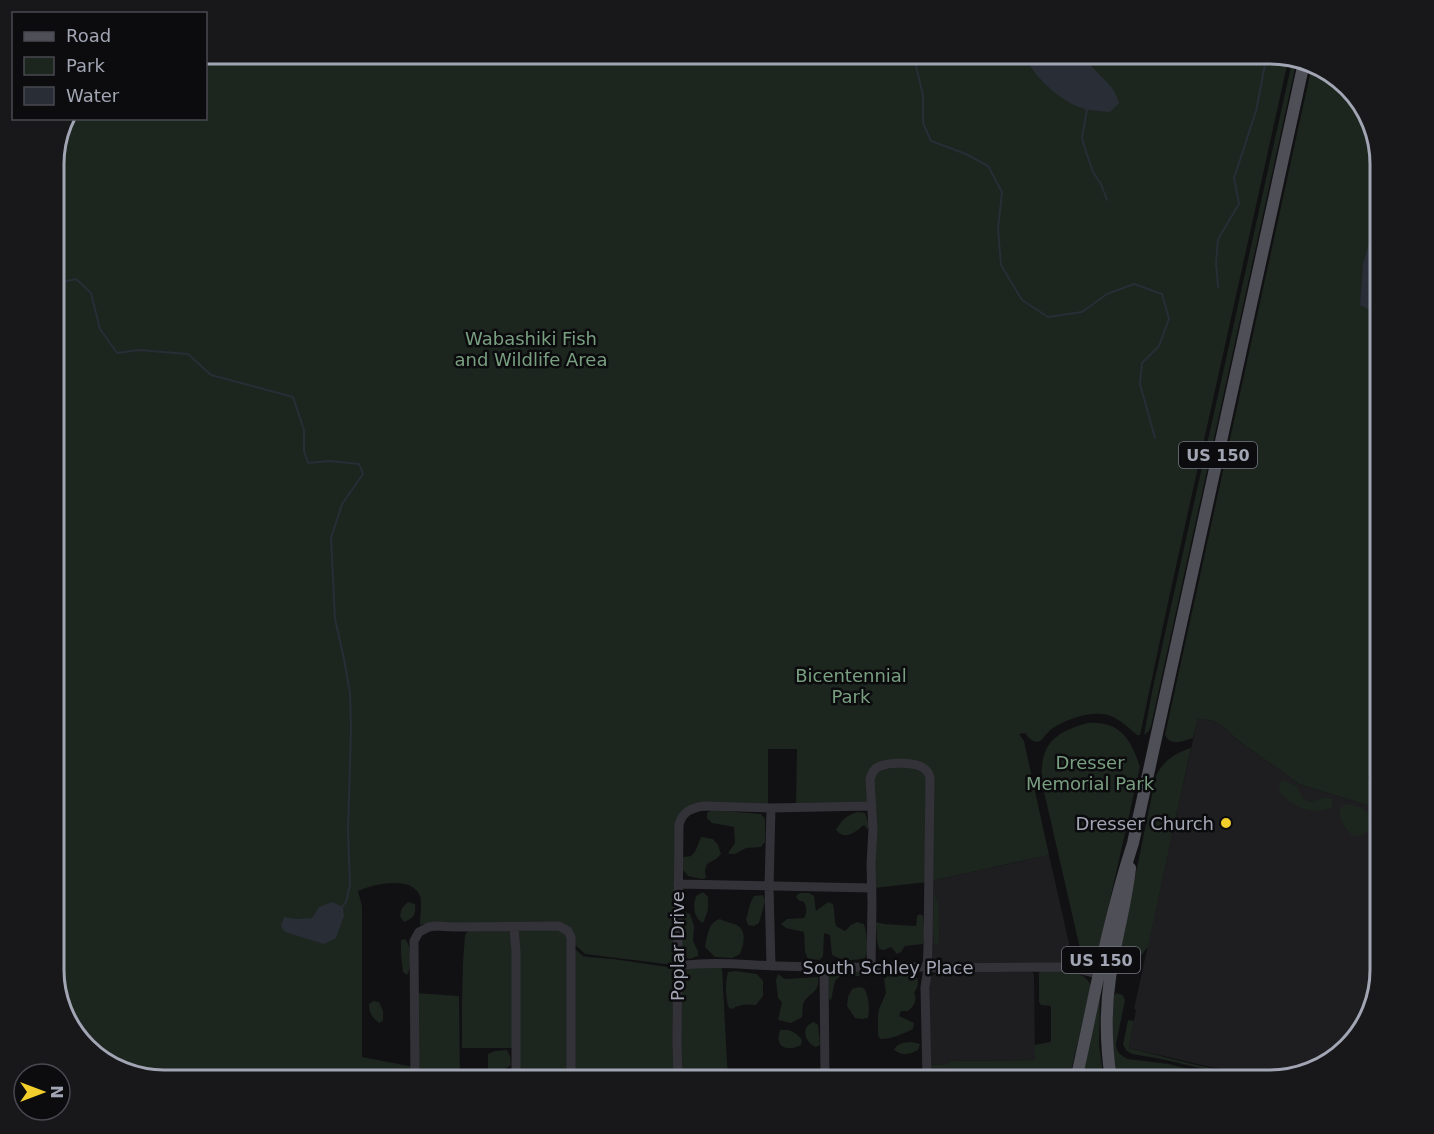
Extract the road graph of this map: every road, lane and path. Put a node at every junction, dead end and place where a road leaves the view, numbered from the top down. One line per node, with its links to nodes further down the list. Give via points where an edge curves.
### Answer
1 (1302, 71): 13 (main road, US 150, via 1133,843 1128,887)
2 (871, 806): 3 (street); 6 (street); 12 (street, via 870,779 878,767 910,764 928,772)
3 (771, 808): 4 (street, Poplar Drive, via 704,806 684,814 679,825); 5 (street)
4 (678, 884): 5 (street); 8 (street, Poplar Drive)
5 (770, 887): 6 (street); 9 (street)
6 (872, 888): 11 (street)
7 (514, 927): 14 (street, via 435,926 418,932 414,941); 15 (street); 16 (street, via 554,926 568,931 572,944)
8 (678, 966): 9 (street, South Schley Place); 17 (street, Poplar Drive)
9 (771, 966): 10 (street, South Schley Place)
10 (824, 967): 11 (street, South Schley Place); 18 (street)
11 (871, 967): 12 (street, South Schley Place)
12 (927, 967): 13 (street, South Schley Place, via 1065,967); 19 (street)
13 (1104, 976): 20 (main road, US 150); 21 (main road, US 150)
14 (415, 1070)
15 (516, 1070)
16 (571, 1070)
17 (677, 1070)
18 (825, 1070)
19 (926, 1070)
20 (1079, 1070)
21 (1110, 1070)

